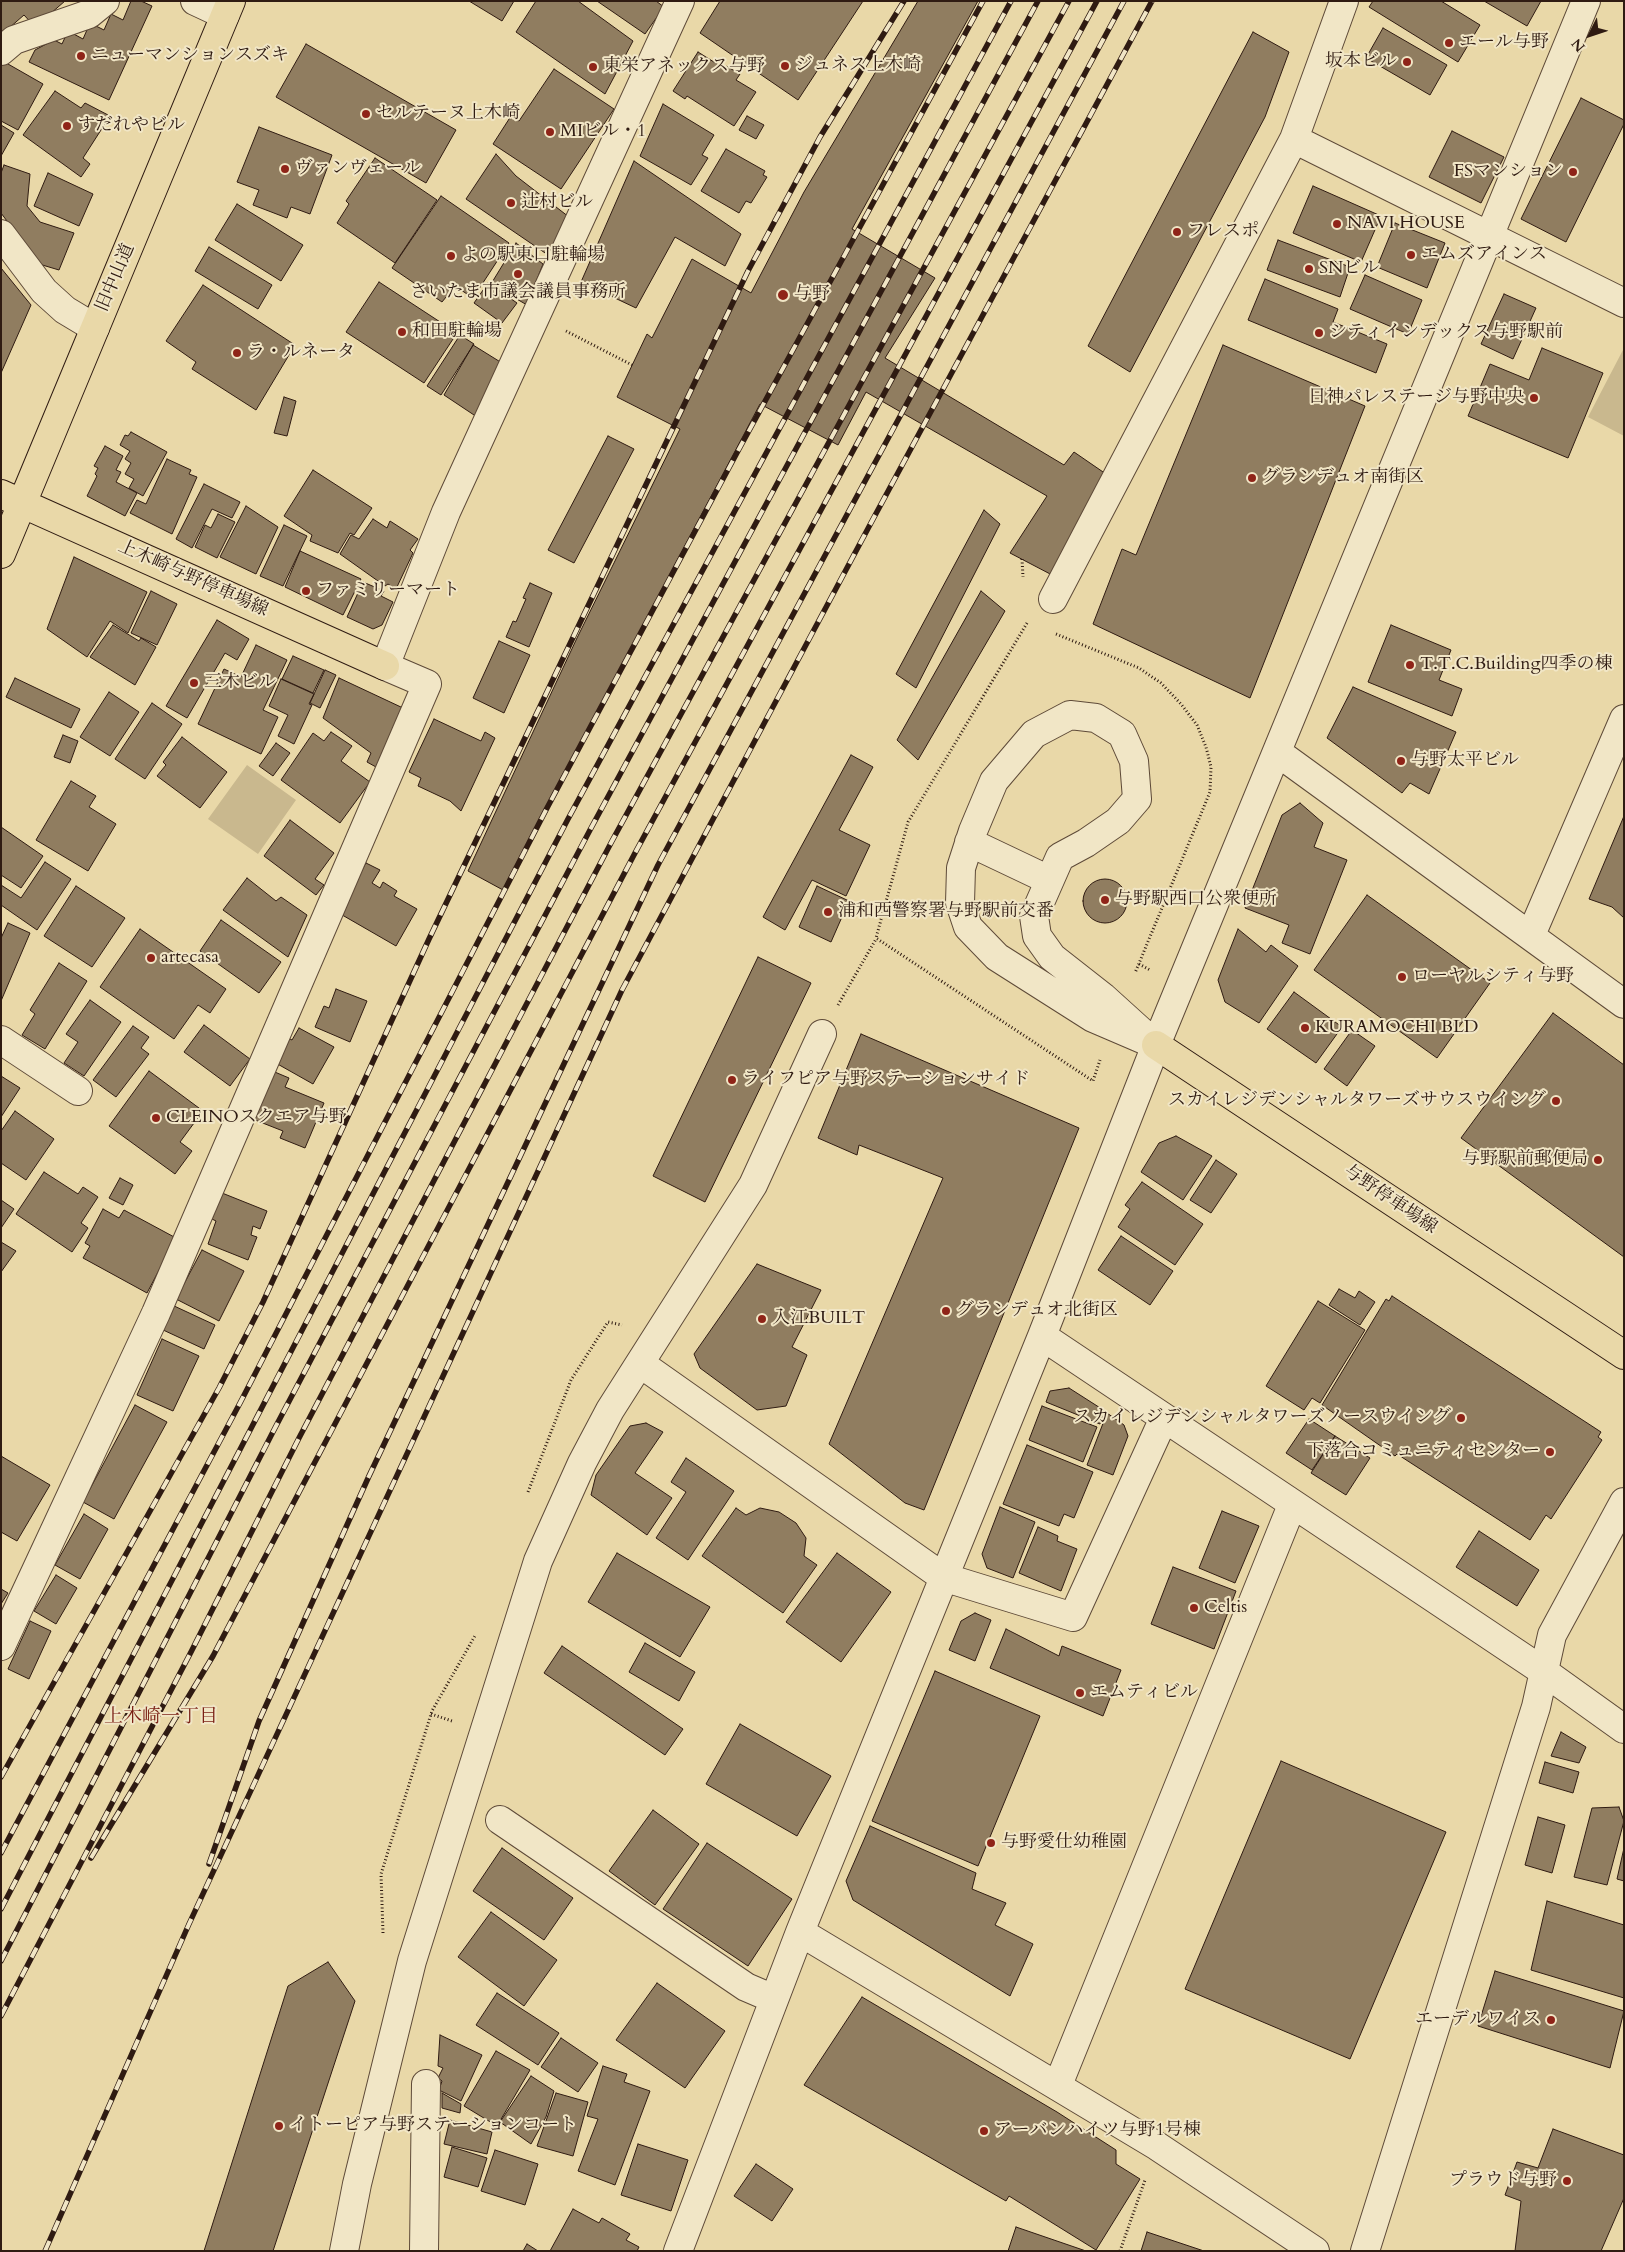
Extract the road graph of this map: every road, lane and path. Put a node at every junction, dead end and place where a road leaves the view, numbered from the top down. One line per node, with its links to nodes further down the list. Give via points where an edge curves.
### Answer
1 (105, 1): 7 (street, via 89,14 14,40)
2 (195, 1): 6 (street)
3 (680, 1): 12 (street)
4 (1344, 1): 8 (street)
5 (1586, 1): 10 (street)
6 (228, 8): 13 (main road, 旧中山道)
7 (1, 51)
8 (1294, 139): 10 (street); 17 (street)
9 (1, 234): 13 (street, via 44,292 65,310)
10 (1489, 236): 11 (street); 20 (street)
11 (1624, 303)
12 (536, 315): 14 (path); 18 (street, via 446,512)
13 (95, 328): 15 (main road, 旧中山道)
14 (632, 366)
15 (12, 499): 16 (main road, 旧中山道); 18 (main road, 上木崎与野停車場線)
16 (1, 554)
17 (1053, 599)
18 (385, 666): 37 (street, via 427,684 160,1304)
19 (1624, 719): 23 (street)
20 (1277, 752): 23 (street); 28 (street)
21 (969, 842): 22 (street); 22 (street, via 994,782 1034,734 1070,715 1096,718 1122,734 1134,760 1137,800 1118,822 1060,857); 28 (street, via 961,868 960,903 968,927 997,957 1093,1018)
22 (1049, 880): 28 (street, via 1034,916 1037,936 1052,957 1104,997)
23 (1531, 935): 25 (street)
24 (876, 938): 26 (path)
25 (1624, 1004)
26 (822, 1034): 32 (street, via 753,1185)
27 (1, 1040): 29 (street)
28 (1156, 1045): 30 (street); 31 (main road, 与野停車場線)
29 (78, 1091)
30 (1042, 1336): 33 (street); 36 (street)
31 (1624, 1355)
32 (641, 1364): 36 (street); 46 (street, via 610,1410 538,1561 412,1961 357,2184)
33 (1164, 1418): 35 (street); 36 (street, via 1073,1618)
34 (1624, 1502): 38 (street, via 1552,1635)
35 (1292, 1505): 38 (street); 44 (street)
36 (943, 1577): 41 (street)
37 (1, 1646)
38 (1543, 1671): 39 (street); 51 (street, via 1536,1707)
39 (1624, 1728)
40 (500, 1820): 42 (street, via 746,1986)
41 (800, 1932): 42 (street); 44 (street)
42 (774, 2000): 48 (street)
43 (426, 2084): 47 (street)
44 (1058, 2085): 45 (street)
45 (1157, 2146): 49 (path); 50 (street)
46 (344, 2251)
47 (424, 2251)
48 (678, 2251)
49 (1120, 2251)
50 (1315, 2251)
51 (1365, 2251)

